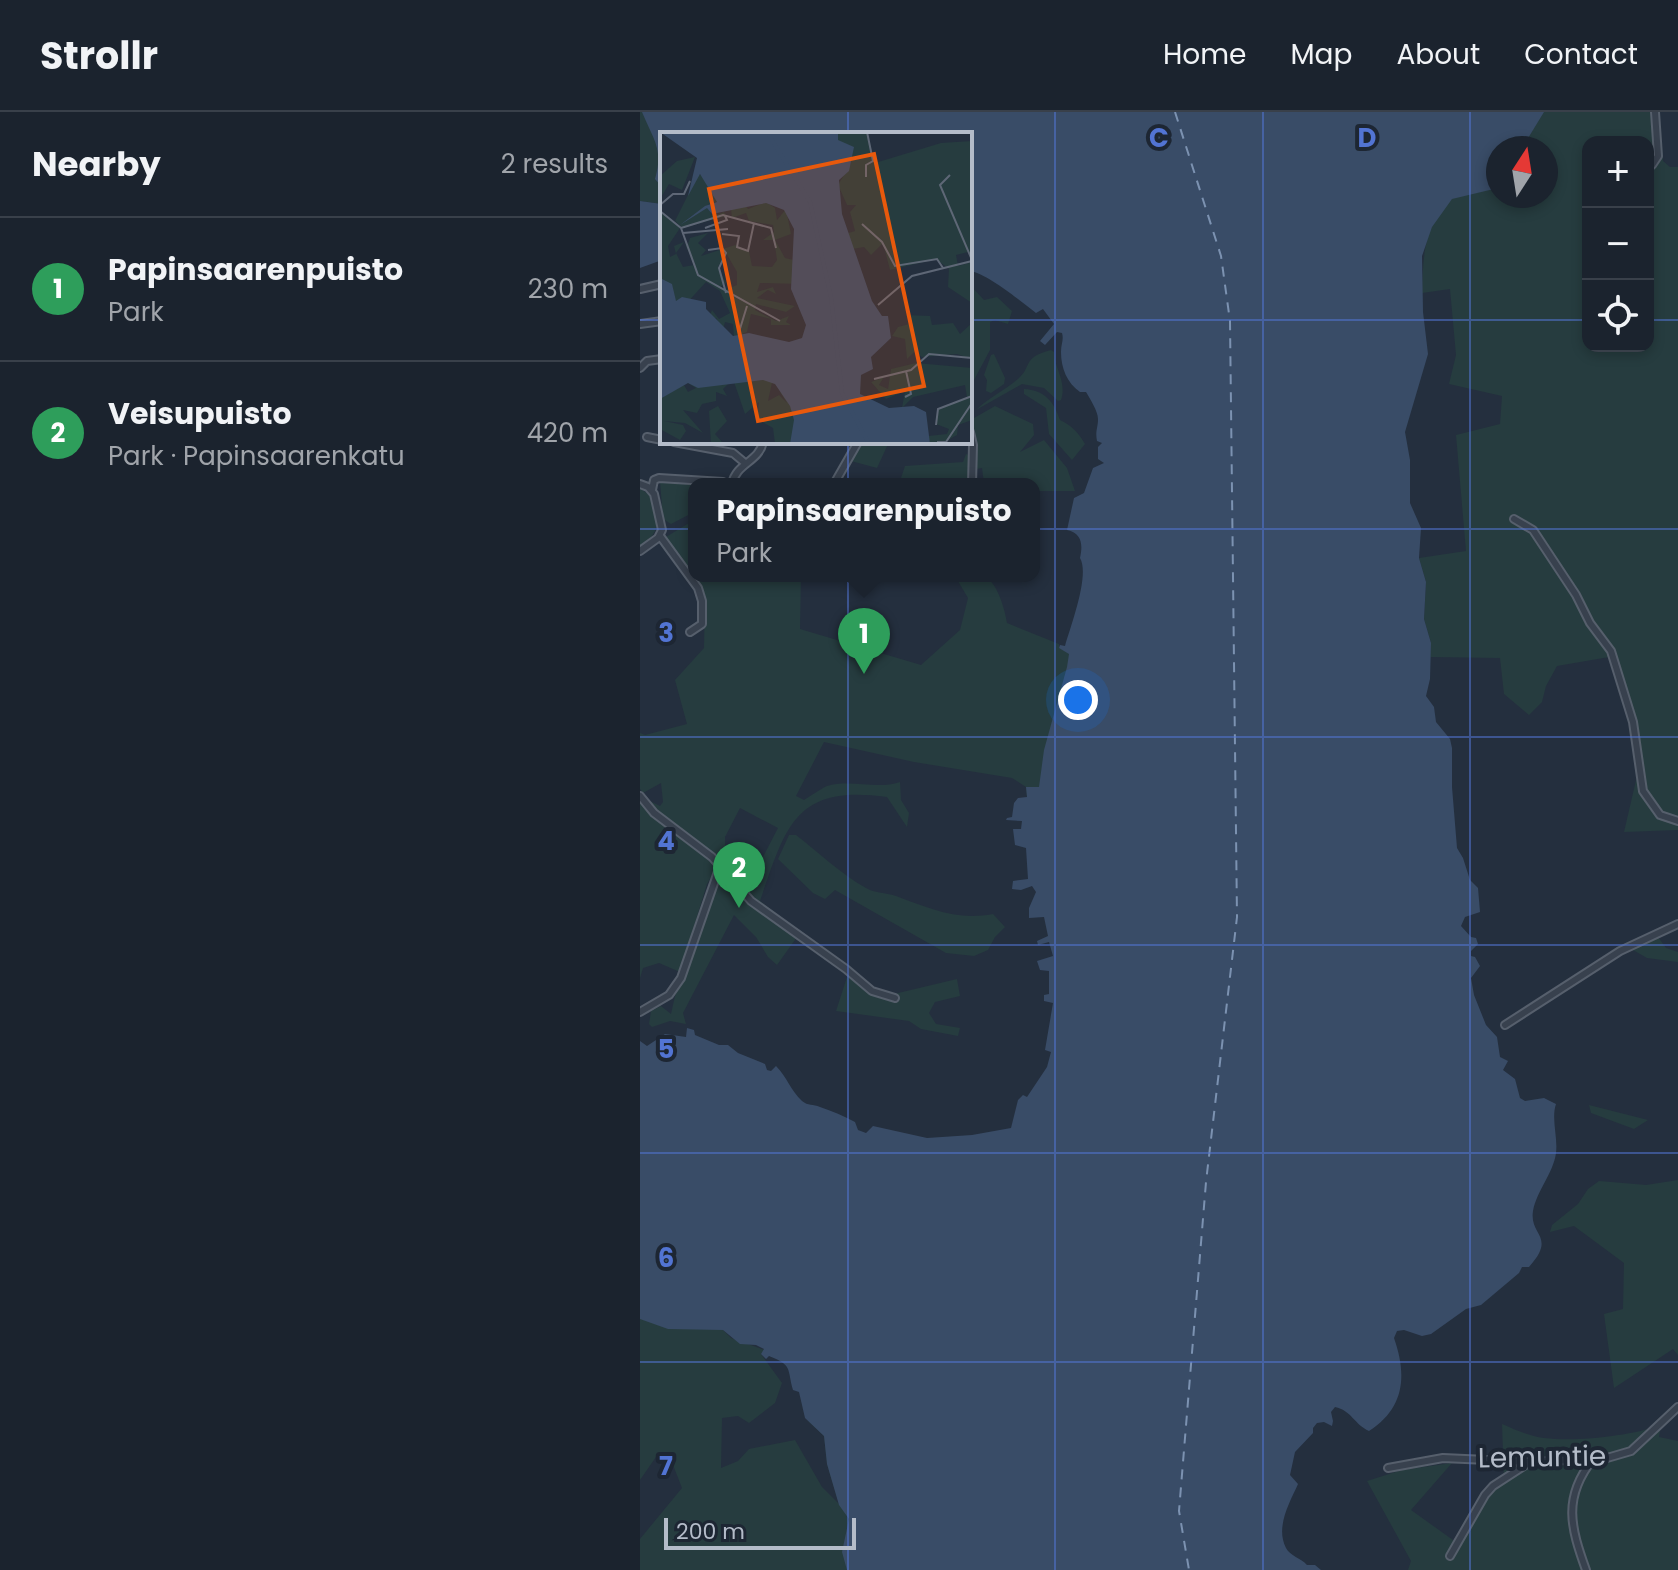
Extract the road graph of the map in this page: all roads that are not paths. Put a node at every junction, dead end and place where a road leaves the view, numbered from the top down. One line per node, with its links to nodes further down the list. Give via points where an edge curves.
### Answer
1 (1655, 112): 2 (street)
2 (1654, 162)
3 (660, 284): 4 (street)
4 (640, 289)
5 (660, 321): 6 (street)
6 (640, 324)
7 (660, 359): 8 (street)
8 (640, 368)
9 (647, 437): 10 (street)
10 (660, 440)
11 (972, 441): 18 (street)
12 (685, 444): 15 (street, via 733,453)
13 (762, 444): 15 (street, via 760,453)
14 (857, 444): 17 (street)
15 (745, 463): 16 (street)
16 (733, 478)
17 (837, 478)
18 (972, 478)
19 (688, 480): 21 (street, via 659,478)
20 (640, 484): 21 (street)
21 (652, 490): 23 (street)
22 (1514, 519): 29 (street, via 1533,530 1611,651 1633,722 1643,791 1660,815)
23 (661, 533): 24 (street); 25 (street)
24 (640, 551)
25 (688, 575)
26 (693, 582): 27 (street, via 701,595 702,624)
27 (690, 632)
28 (640, 796): 30 (street)
29 (1678, 821)
30 (720, 866): 32 (street, via 751,901 872,991); 33 (street, via 681,978 669,995)
31 (1678, 924): 34 (street, via 1620,951)
32 (895, 998)
33 (640, 1012)
34 (1505, 1025)
35 (1678, 1407): 36 (street, Lemuntie, via 1631,1451)
36 (1593, 1459): 37 (street, Lemuntie); 40 (street, via 1570,1510)
37 (1530, 1462): 38 (street, Lemuntie, via 1443,1458); 39 (street, via 1485,1495)
38 (1388, 1468)
39 (1450, 1556)
40 (1586, 1570)

